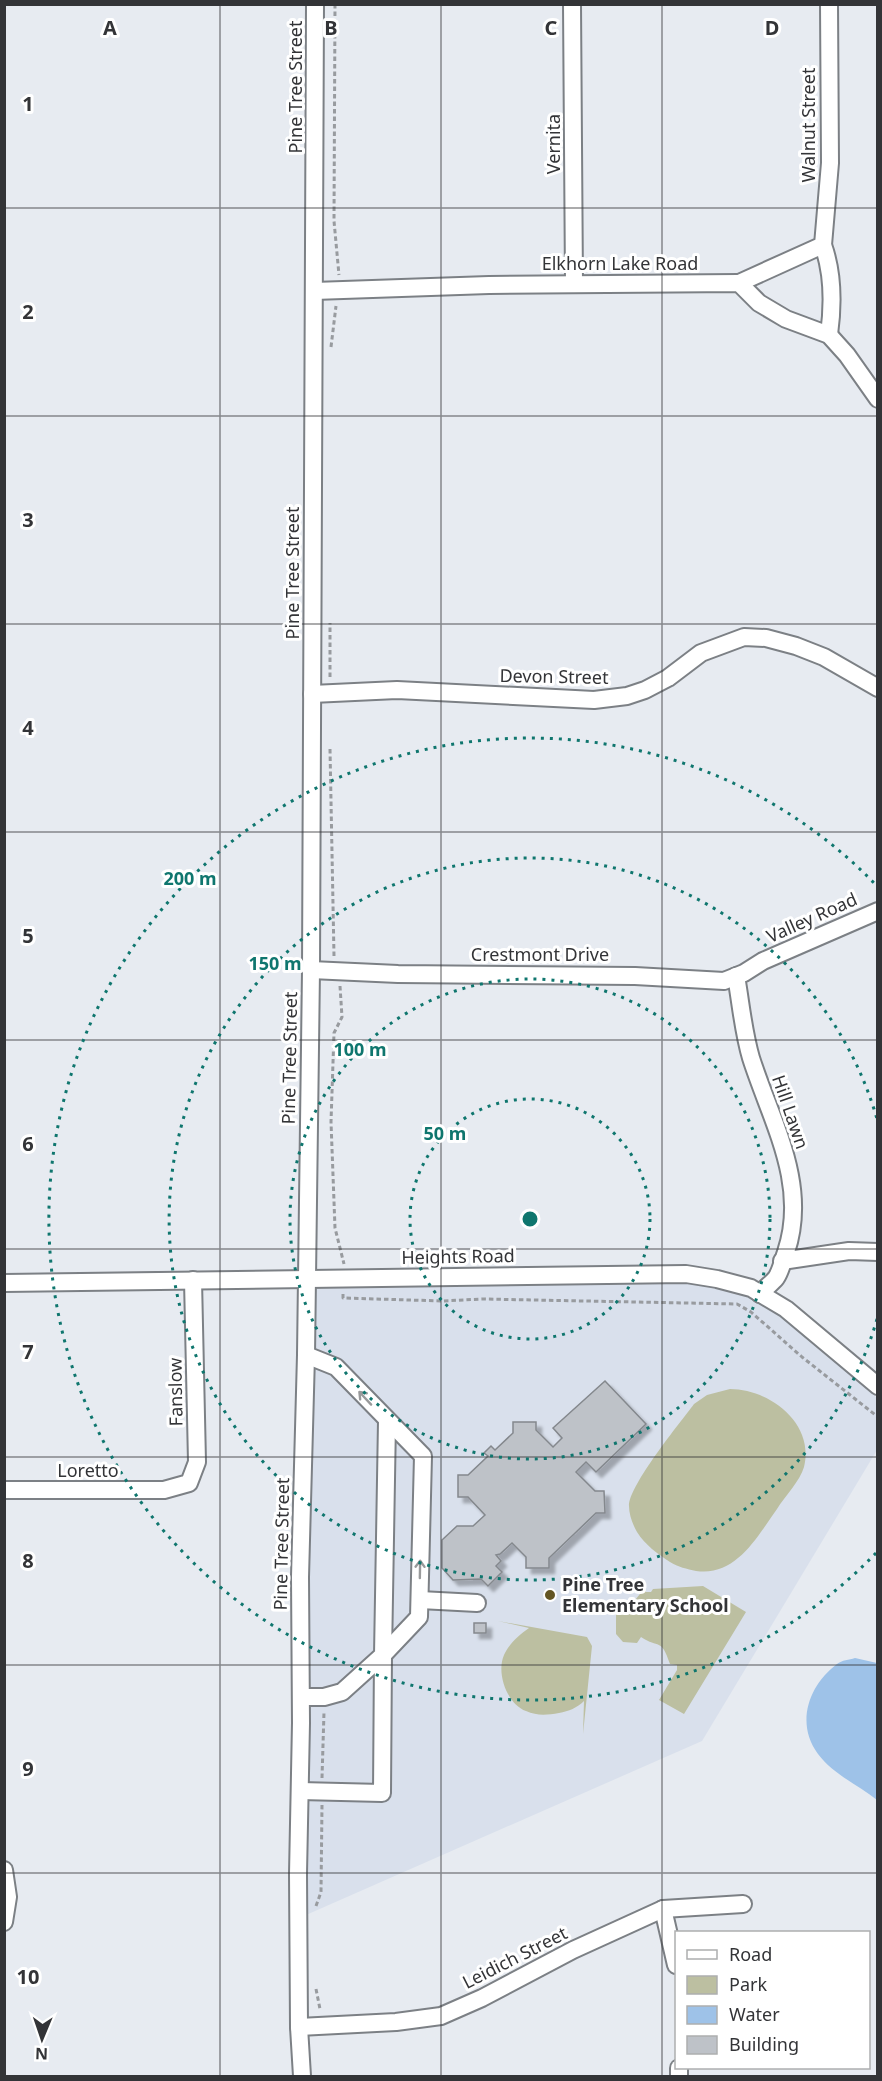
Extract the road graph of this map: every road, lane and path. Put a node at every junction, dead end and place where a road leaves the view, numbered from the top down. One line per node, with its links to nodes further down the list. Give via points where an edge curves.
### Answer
1 (315, 4): 9 (street, Pine Tree Street)
2 (335, 4): 8 (path, via 334,221)
3 (572, 4): 7 (street, Vernita)
4 (829, 4): 5 (street, Walnut Street, via 830,163)
5 (823, 245): 6 (street); 10 (street, Walnut Street, via 831,291)
6 (739, 283): 7 (street, Elkhorn Lake Road); 10 (street, via 759,303 786,319)
7 (574, 284): 8 (street, Elkhorn Lake Road)
8 (339, 290): 9 (street, Elkhorn Lake Road); 11 (path)
9 (314, 291): 16 (street, Pine Tree Street)
10 (829, 335): 12 (street)
11 (330, 357)
12 (878, 399)
13 (330, 624): 15 (path)
14 (878, 688): 15 (street, Devon Street, via 796,646 744,637 701,653 668,678 627,696 594,700 397,690)
15 (330, 693): 16 (street, Devon Street)
16 (312, 694): 20 (street, Pine Tree Street)
17 (330, 746): 21 (path)
18 (878, 911): 19 (street, Valley Road)
19 (763, 961): 22 (street, Crestmont Drive)
20 (311, 970): 21 (street, Crestmont Drive); 25 (street, Pine Tree Street)
21 (337, 971): 22 (street, Crestmont Drive, via 724,981); 26 (path, via 342,1017 334,1033 331,1122 335,1228 344,1262)
22 (736, 976): 24 (street, Hill Lawn, via 750,1056 779,1132 791,1178 794,1204)
23 (878, 1252): 24 (street, via 849,1251)
24 (782, 1261): 29 (street, Hill Lawn, via 778,1276)
25 (307, 1278): 26 (street, Heights Road); 27 (street, Heights Road); 30 (street, Pine Tree Street)
26 (343, 1278): 29 (street, Heights Road, via 686,1274 751,1288); 32 (path, via 343,1298 737,1305 751,1312)
27 (193, 1280): 28 (street, Heights Road); 34 (street, Fanslow, via 197,1462 189,1483)
28 (4, 1282)
29 (760, 1294): 31 (street, Heights Road, via 786,1309)
30 (306, 1355): 33 (street, one-way to 30, via 336,1367); 39 (street, Pine Tree Street)
31 (878, 1386)
32 (878, 1417)
33 (387, 1421): 36 (street, one-way to 33, via 423,1456); 38 (street)
34 (171, 1487): 35 (street, Loretto, via 116,1491)
35 (4, 1490)
36 (420, 1600): 37 (street); 38 (street, via 419,1617)
37 (477, 1603)
38 (383, 1655): 40 (street, via 342,1692); 42 (street, via 382,1793)
39 (301, 1697): 40 (street); 41 (street, Pine Tree Street)
40 (324, 1697): 42 (path)
41 (300, 1791): 42 (street); 51 (street, Pine Tree Street)
42 (322, 1791): 46 (path, via 321,1892)
43 (4, 1870): 47 (street, via 8,1897)
44 (743, 1904): 45 (street, Leidich Street)
45 (663, 1909): 48 (street); 50 (street, Leidich Street, via 441,2016)
46 (312, 1914)
47 (4, 1922)
48 (675, 1961)
49 (315, 1986): 50 (path)
50 (319, 2026): 51 (street, Leidich Street)
51 (299, 2027): 52 (street, Pine Tree Street)
52 (302, 2076)

